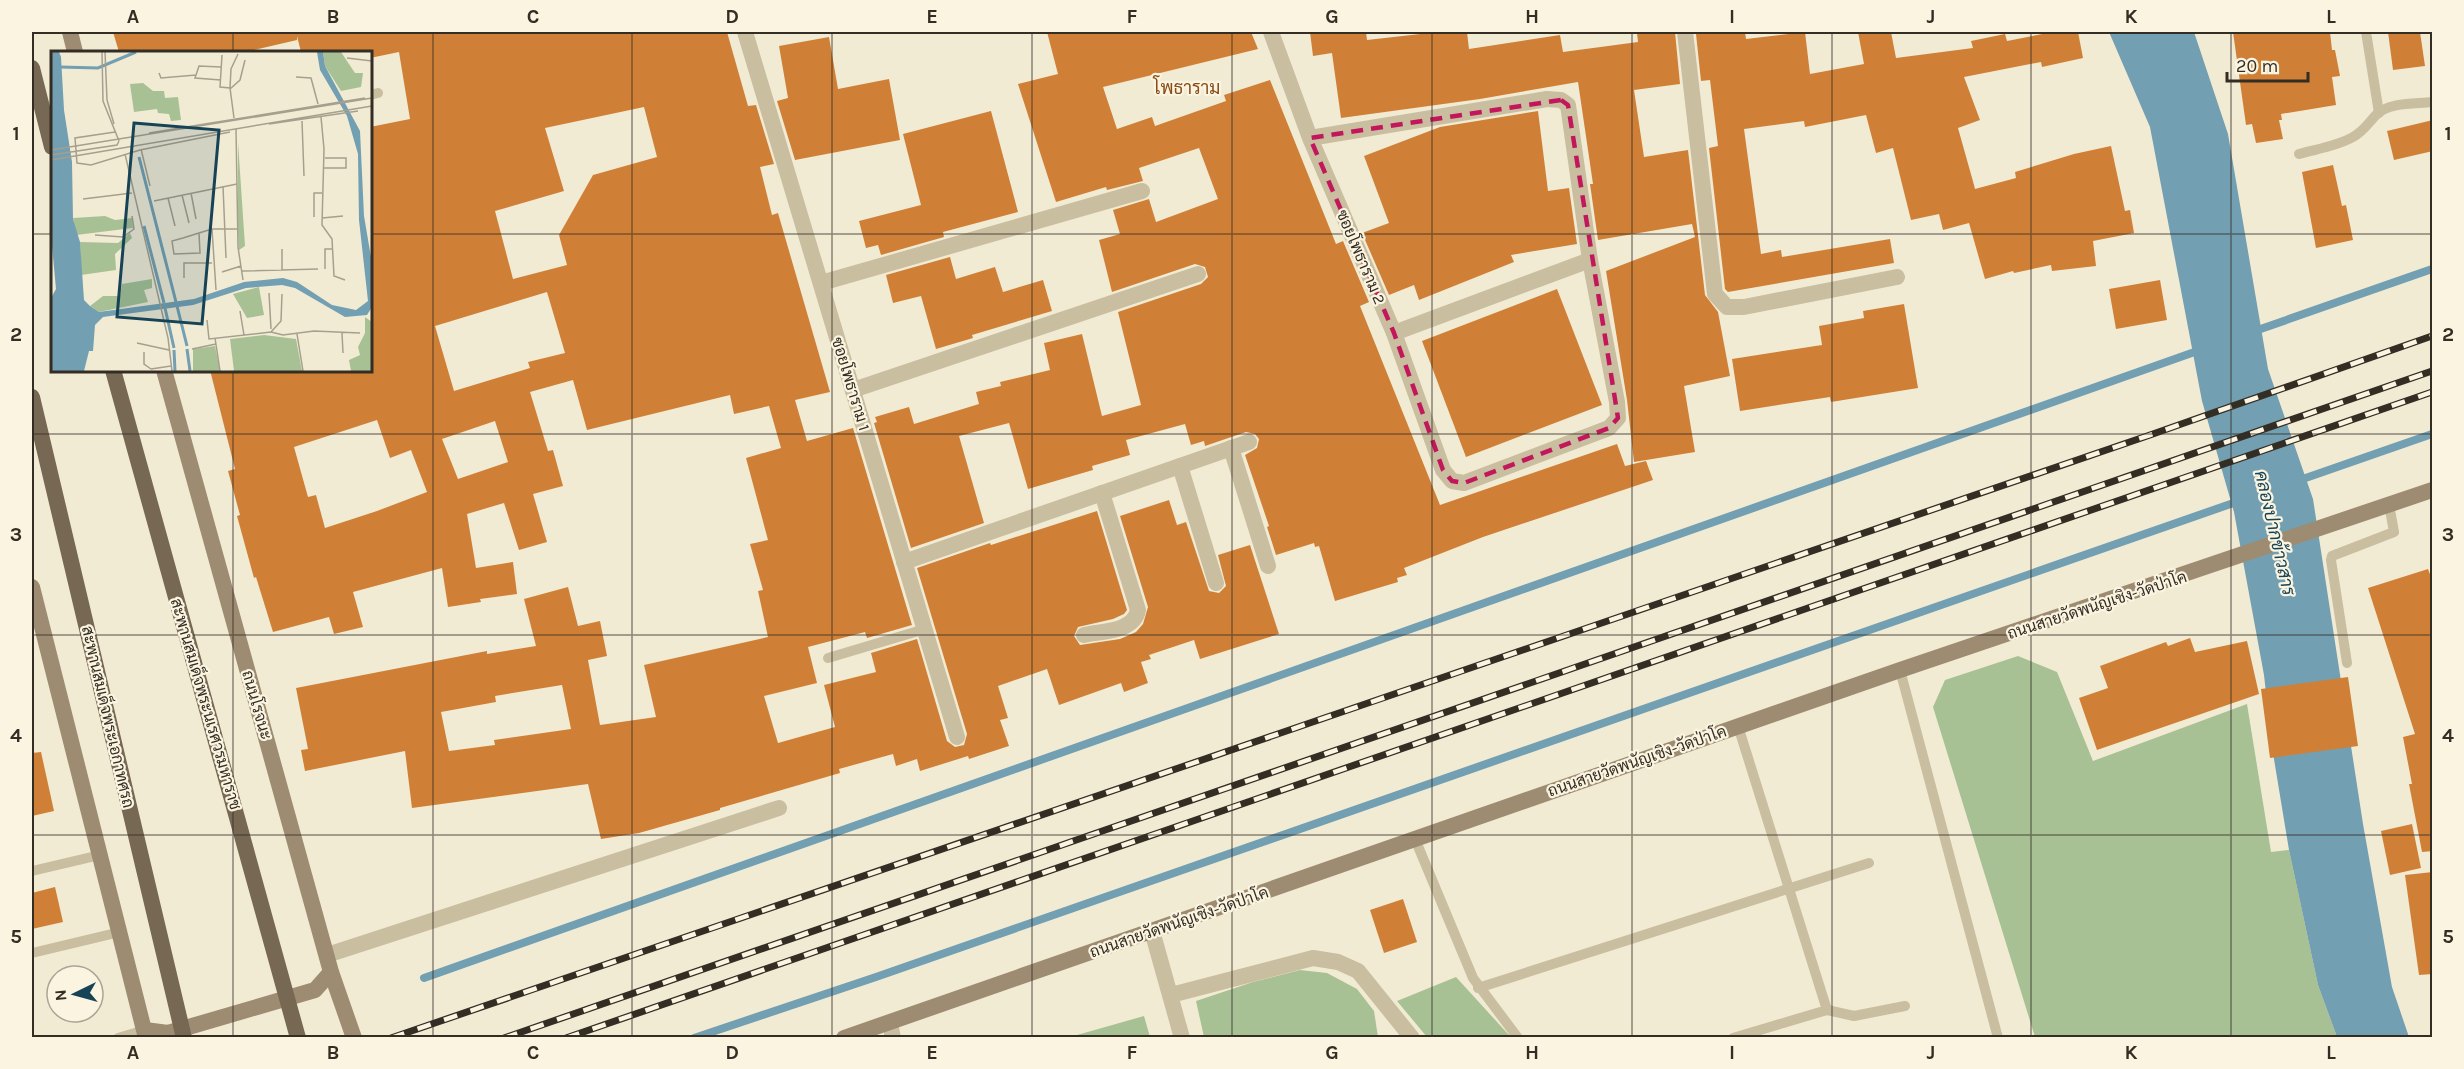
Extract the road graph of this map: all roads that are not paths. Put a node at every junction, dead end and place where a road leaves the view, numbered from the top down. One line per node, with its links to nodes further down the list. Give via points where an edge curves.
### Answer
1 (70, 32): 6 (main road)
2 (745, 32): 17 (street, ซอยโพธาราม 1)
3 (1271, 32): 10 (street, ซอยโพธาราม 2)
4 (1685, 32): 16 (street, via 1714,294 1727,307 1744,307)
5 (2366, 32): 9 (lane)
6 (75, 51)
7 (32, 68): 11 (main road)
8 (2433, 102): 9 (lane, via 2392,107)
9 (2379, 113): 12 (lane, via 2355,136)
10 (1310, 138): 14 (street, via 1547,99 1561,100 1568,105); 18 (street, ซอยโพธาราม 2)
11 (51, 143)
12 (2298, 154)
13 (1142, 190): 17 (street)
14 (1590, 260): 18 (street); 18 (street, ซอยโพธาราม 2, via 1618,418 1610,428 1464,483 1452,481 1443,470)
15 (1198, 274): 21 (street)
16 (1897, 277)
17 (820, 283): 21 (street, ซอยโพธาราม 1)
18 (1394, 333)
19 (114, 372): 60 (main road, สะพานสมเด็จพระนเรศวรมหาราช, bridge)
20 (165, 372): 50 (main road, ถนนโรจนะ)
21 (853, 390): 29 (street, ซอยโพธาราม 1)
22 (32, 397): 59 (main road, สะพานสมเด็จพระเอกาทศรถ, bridge)
23 (1249, 442): 24 (street)
24 (1231, 448): 25 (street); 30 (street)
25 (1180, 466): 27 (street); 31 (street)
26 (2433, 490): 28 (main road, ถนนสายวัดพนัญเชิง-วัดป่าโค)
27 (1102, 493): 29 (street); 35 (street, via 1138,610 1137,618 1131,625)
28 (2389, 504): 37 (lane, via 2394,532 2332,556); 38 (main road, ถนนสายวัดพนัญเชิง-วัดป่าโค)
29 (904, 562): 34 (street, ซอยโพธาราม 1)
30 (1268, 566)
31 (1216, 583)
32 (32, 587): 33 (main road)
33 (36, 624): 43 (main road)
34 (925, 629): 36 (lane); 40 (street, ซอยโพธาราม 1)
35 (1084, 635)
36 (828, 658)
37 (2347, 663)
38 (1900, 670): 39 (main road, ถนนสายวัดพนัญเชิง-วัดป่าโค); 67 (lane)
39 (1738, 726): 42 (main road, ถนนสายวัดพนัญเชิง-วัดป่าโค); 46 (lane)
40 (957, 737)
41 (779, 808): 50 (street)
42 (1415, 839): 47 (main road, ถนนสายวัดพนัญเชิง-วัดป่าโค); 52 (lane)
43 (100, 855): 45 (lane); 48 (main road)
44 (1869, 863): 46 (lane)
45 (32, 872)
46 (1789, 888): 52 (lane); 55 (lane)
47 (1152, 931): 53 (street); 56 (main road, ถนนสายวัดพนัญเชิง-วัดป่าโค)
48 (120, 933): 49 (lane); 57 (main road)
49 (32, 953)
50 (327, 955): 51 (main road, ถนนโรจนะ)
51 (332, 972): 57 (main road, via 315,990 168,1033); 61 (main road, ถนนโรจนะ)
52 (1478, 988): 65 (lane)
53 (1171, 995): 63 (street); 64 (street, via 1312,958 1338,962 1358,971)
54 (1905, 1006): 55 (lane, via 1854,1016)
55 (1827, 1010): 66 (lane)
56 (892, 1030): 62 (main road, ถนนสายวัดพนัญเชิง-วัดป่าโค)
57 (146, 1034): 58 (lane)
58 (118, 1038)
59 (184, 1038)
60 (298, 1038)
61 (354, 1038)
62 (844, 1038)
63 (1182, 1038)
64 (1412, 1038)
65 (1518, 1038)
66 (1733, 1038)
67 (1998, 1038)

